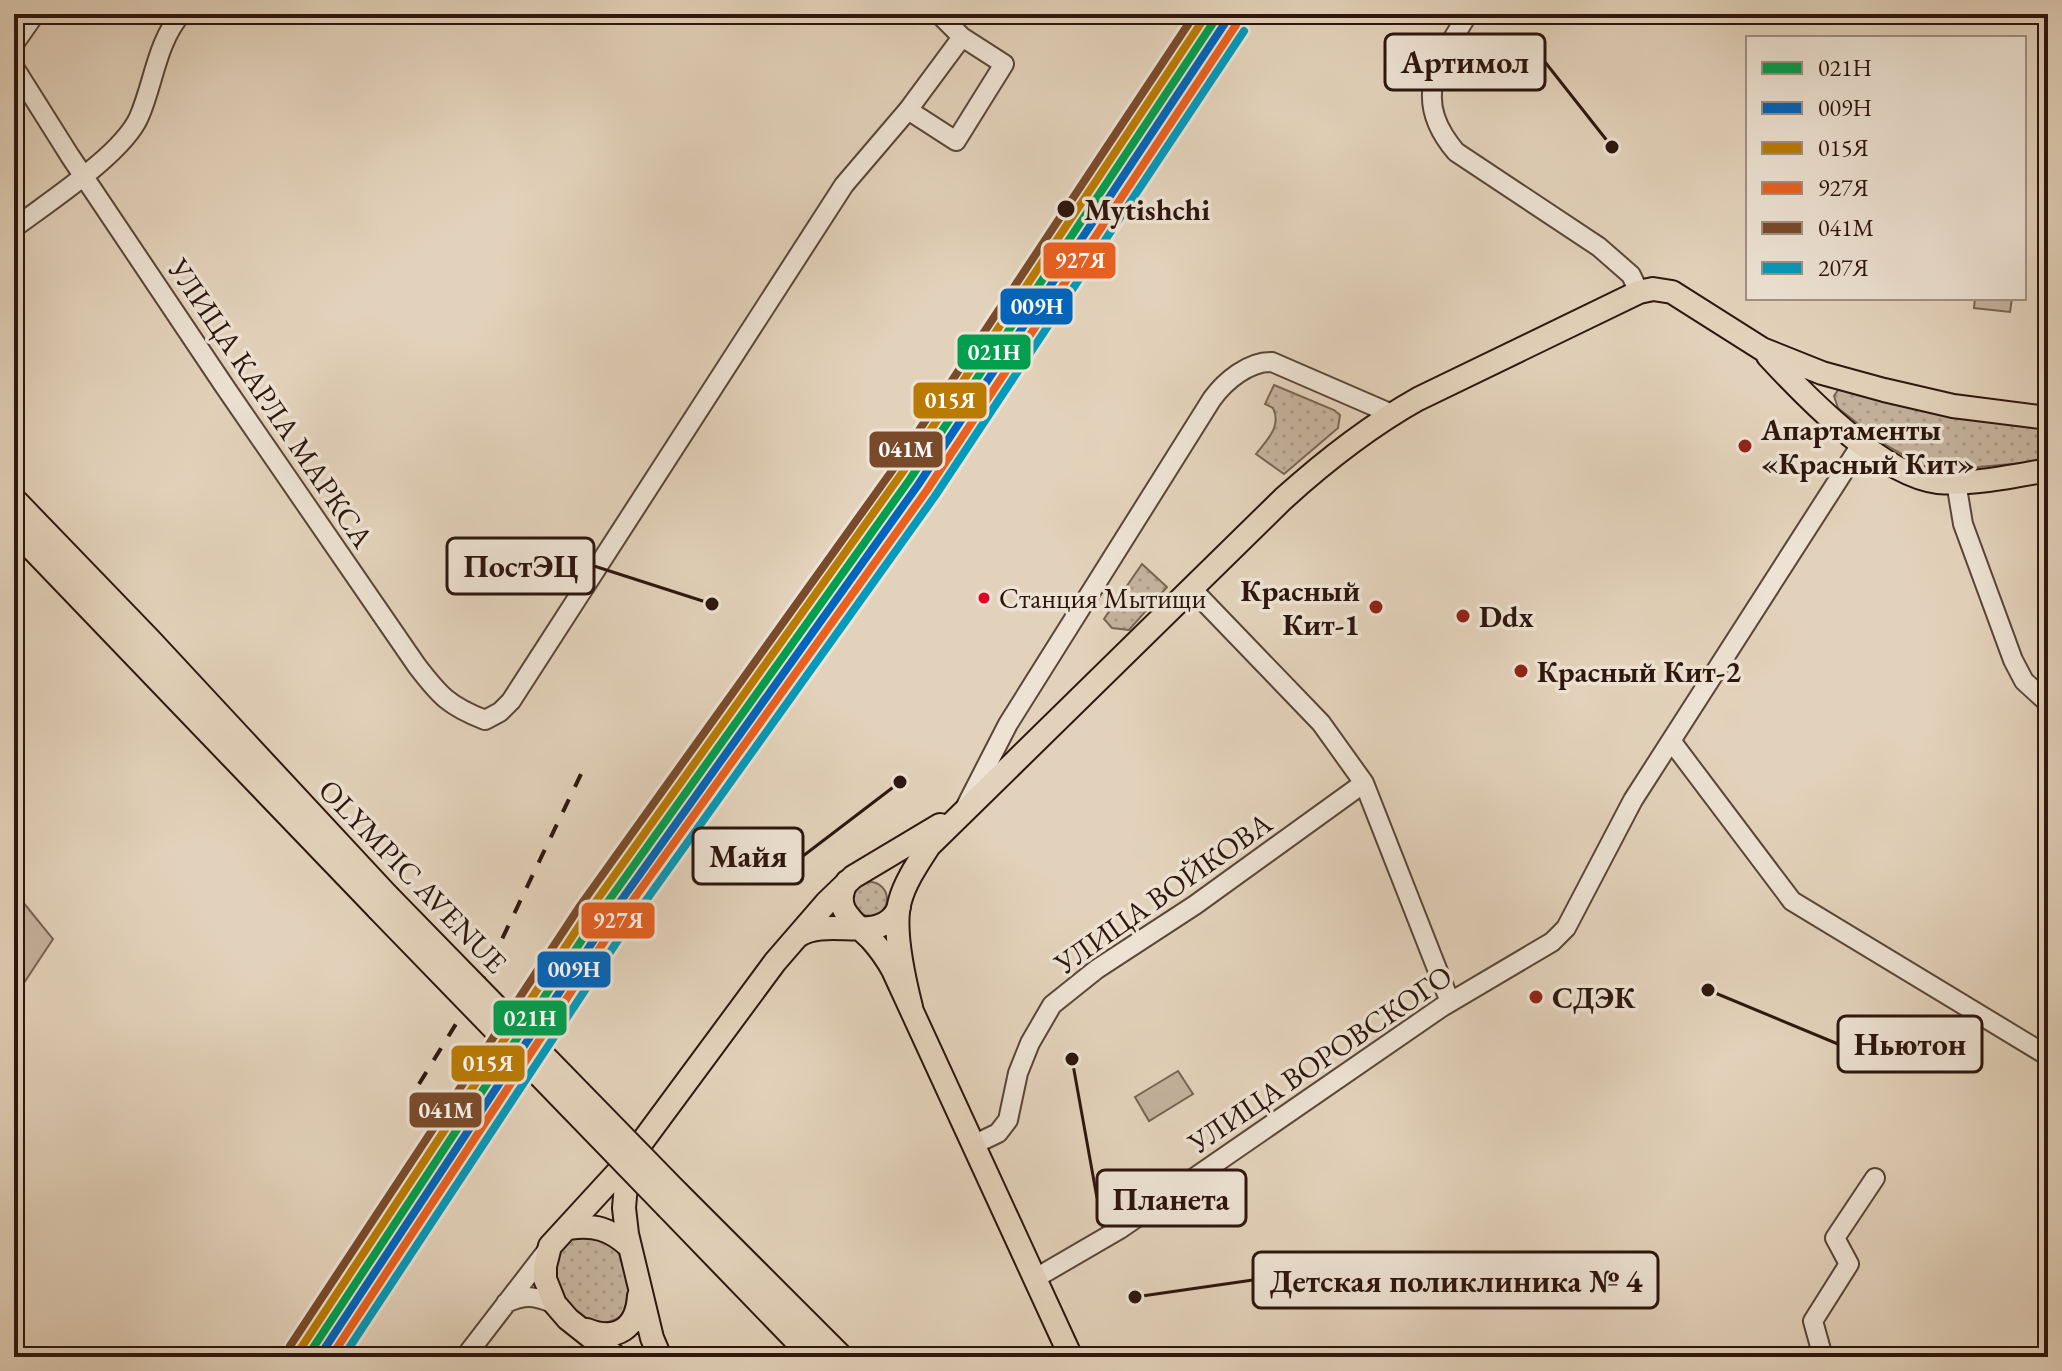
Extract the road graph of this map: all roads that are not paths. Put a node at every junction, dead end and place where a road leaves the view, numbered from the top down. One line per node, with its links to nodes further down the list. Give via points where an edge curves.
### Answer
1 (35, 14): 6 (street)
2 (181, 14): 9 (street, via 160,52 139,119)
3 (939, 14): 5 (street)
4 (1468, 14): 11 (street, via 1431,83 1433,112 1446,140 1456,152 1599,247 1631,275)
5 (962, 37): 8 (street); 8 (street, via 1004,64 956,141)
6 (14, 44)
7 (14, 67): 9 (street, УЛИЦА КАРЛА МАРКСА)
8 (908, 110): 9 (street, УЛИЦА КАРЛА МАРКСА, via 844,185 511,701 485,720 458,710 437,692)
9 (84, 177): 10 (street)
10 (14, 228)
11 (1639, 292): 12 (main road, via 1672,292); 14 (main road)
12 (1762, 349): 13 (main road); 15 (main road)
13 (1843, 379): 15 (main road, via 1834,383 1827,397); 16 (main road, via 1953,406)
14 (1392, 414): 22 (main road, via 1301,483); 26 (street, via 1276,363 1255,364 1217,392 1008,724)
15 (1833, 419): 17 (main road)
16 (2044, 420)
17 (1862, 443): 19 (main road, via 1910,475); 24 (street, УЛИЦА ВОРОВСКОГО)
18 (2045, 469): 19 (main road)
19 (1956, 482): 23 (street, via 1963,524 2013,660 2024,681)
20 (14, 499): 28 (main road, OLYMPIC AVENUE, via 150,640)
21 (16, 537): 28 (main road, OLYMPIC AVENUE)
22 (1191, 588): 25 (street, via 1321,723); 26 (main road)
23 (2048, 703)
24 (1672, 742): 32 (street, УЛИЦА ВОРОВСКОГО, via 1633,800 1566,928 1552,942); 34 (street, via 1792,901)
25 (1364, 783): 32 (street); 35 (street, УЛИЦА ВОЙКОВА, via 1052,1005 1018,1073 1008,1120 998,1133)
26 (964, 810): 27 (main road); 29 (main road, via 929,846)
27 (854, 877): 29 (main road, via 873,871 888,876 897,887); 30 (main road, via 842,893 842,907); 31 (main road)
28 (383, 902): 38 (main road, OLYMPIC AVENUE, bridge)
29 (899, 905): 30 (main road, via 888,923); 33 (main road)
30 (861, 927): 31 (main road, via 816,928); 33 (main road, via 885,956)
31 (793, 939): 36 (main road)
32 (1450, 1002): 42 (street, УЛИЦА ВОРОВСКОГО, via 1120,1229)
33 (911, 1007): 35 (main road)
34 (2048, 1056)
35 (973, 1145): 42 (main road)
36 (628, 1161): 39 (main road); 41 (main road, via 624,1208)
37 (1875, 1178): 53 (street, via 1835,1238 1849,1264 1813,1321)
38 (673, 1200): 50 (main road, OLYMPIC AVENUE); 51 (main road, OLYMPIC AVENUE)
39 (569, 1228): 40 (main road); 41 (main road, via 594,1226)
40 (550, 1246): 44 (street); 45 (main road, via 545,1279)
41 (629, 1246): 43 (main road)
42 (1034, 1279): 52 (main road)
43 (639, 1283): 46 (main road, via 637,1315 626,1327 610,1335); 49 (main road)
44 (504, 1304): 45 (street, via 530,1295); 47 (street)
45 (555, 1304): 46 (main road)
46 (581, 1328): 48 (main road)
47 (465, 1357)
48 (616, 1357)
49 (660, 1357)
50 (812, 1357)
51 (842, 1357)
52 (1071, 1357)
53 (1823, 1357)

